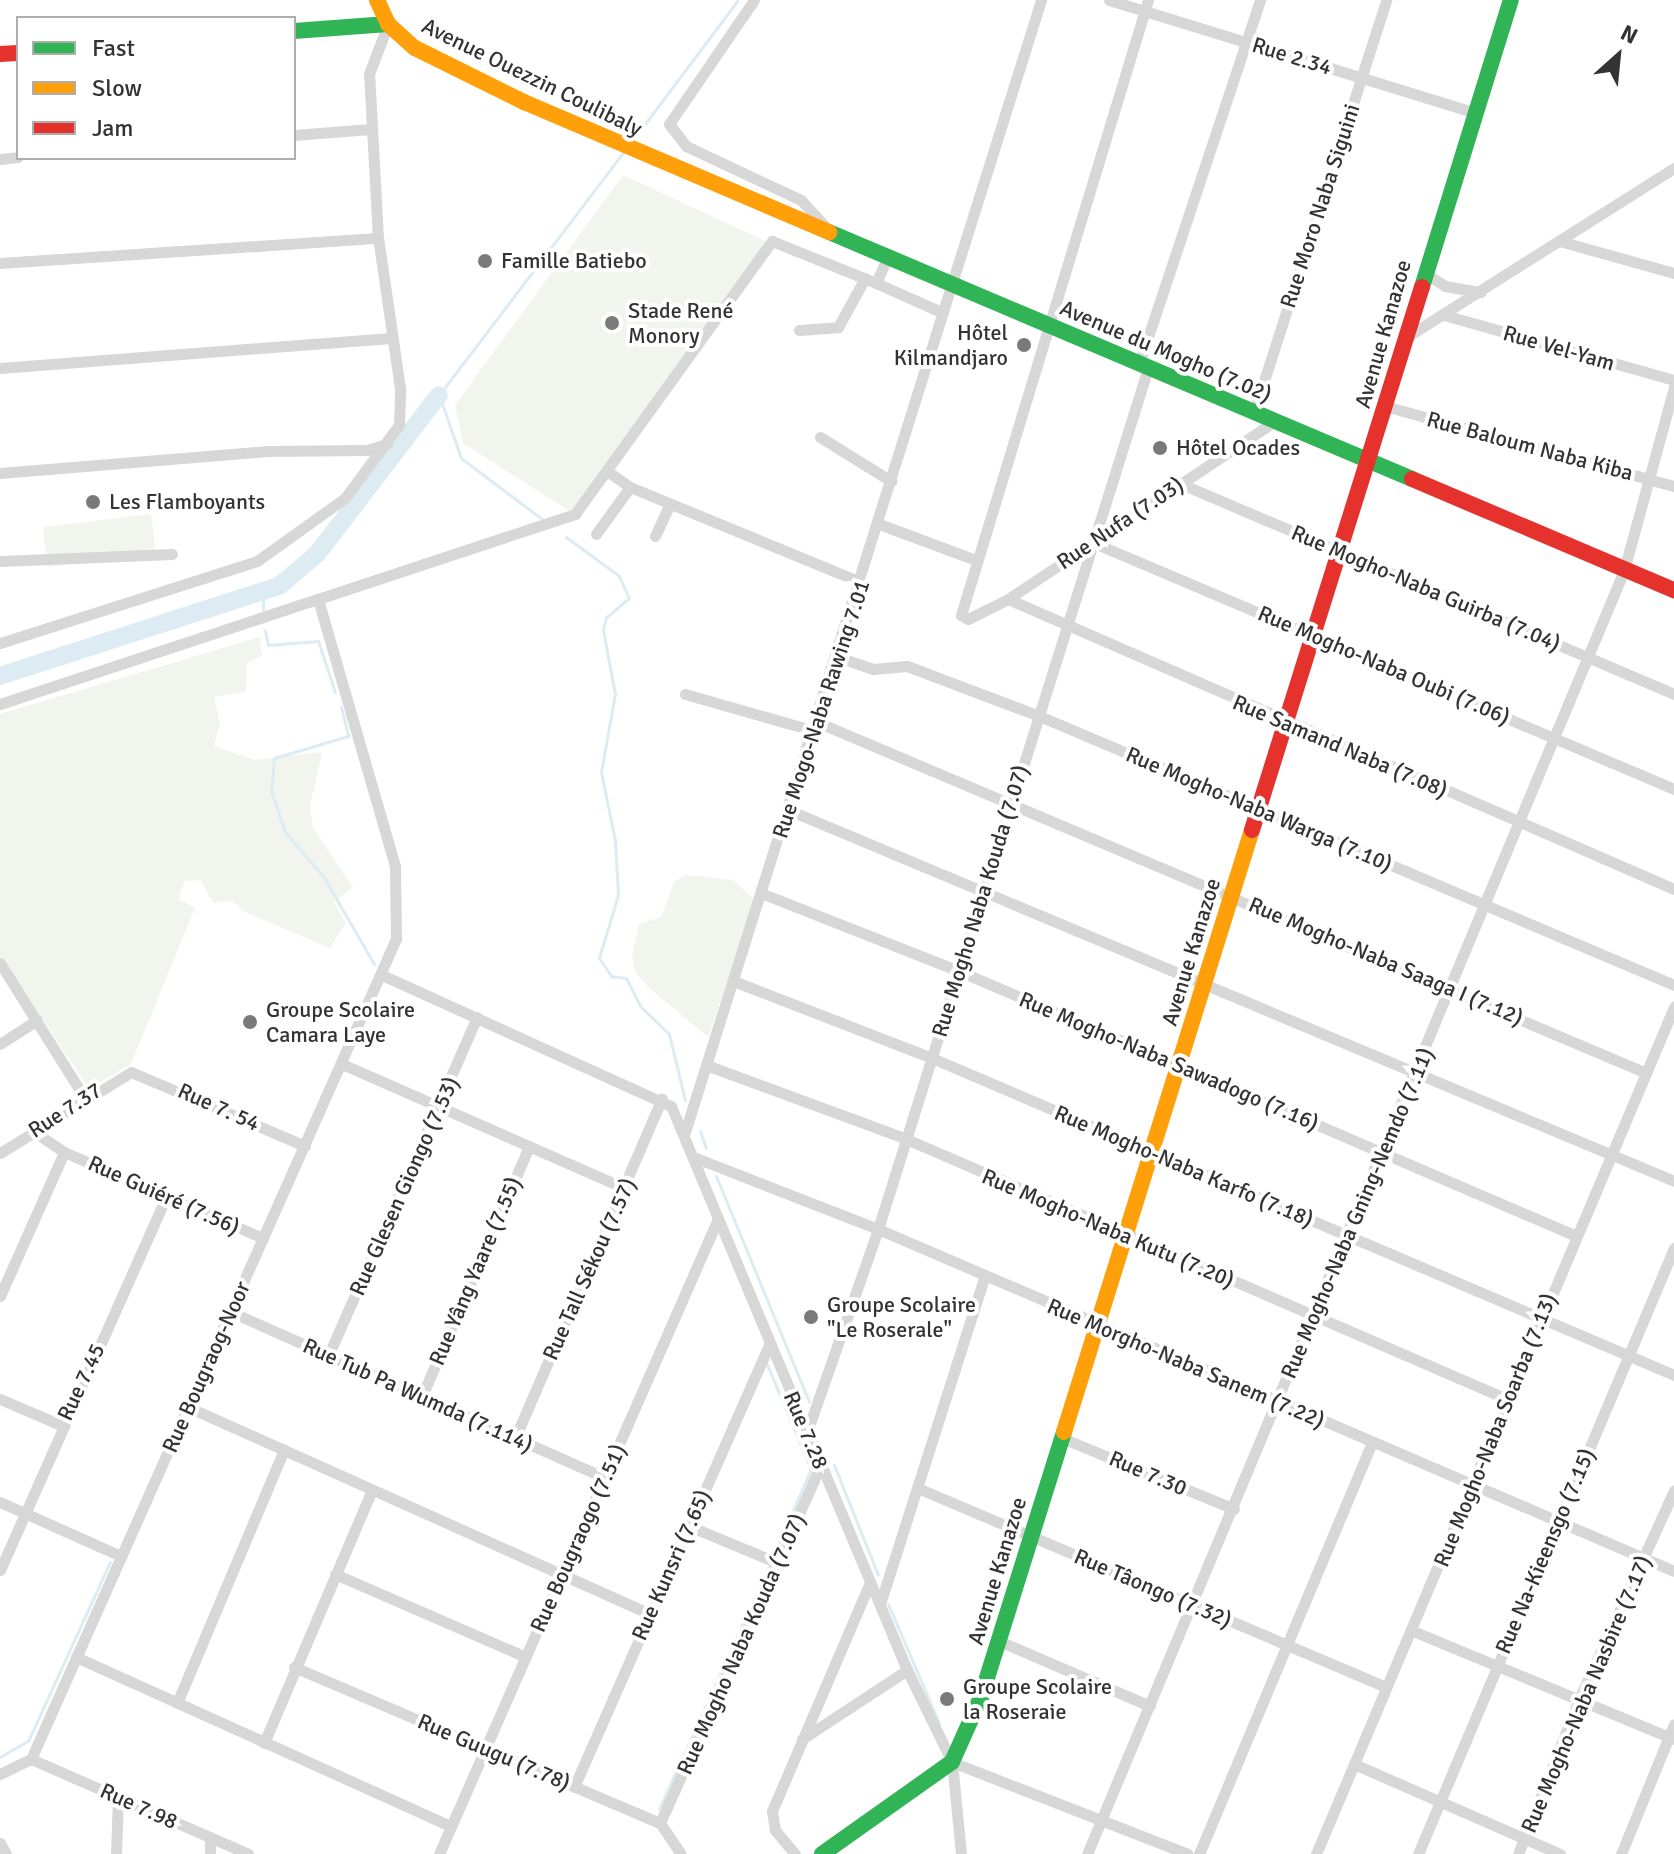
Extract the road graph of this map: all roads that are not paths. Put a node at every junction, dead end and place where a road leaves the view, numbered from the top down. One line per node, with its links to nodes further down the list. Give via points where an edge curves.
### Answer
1 (377, 0): 9 (street, Avenue Ouezzin Coulibaly)
2 (754, 0): 18 (street, via 669,124 686,146 801,200)
3 (1041, 0): 26 (street, Rue Mogo-Naba Rawing 7.01)
4 (1109, 0): 8 (street, Rue 2.34)
5 (1260, 0): 11 (street, Rue Mogho Naba Kouda (7.07))
6 (1386, 0): 12 (street, Rue Moro Naba Siguini)
7 (1511, 0): 13 (street, Avenue Kanazoe)
8 (1146, 6): 11 (street, Rue 2.34); 30 (street)
9 (388, 24): 10 (street); 14 (street, via 369,74); 16 (street, Avenue Ouezzin Coulibaly, via 428,55)
10 (296, 31)
11 (1246, 42): 12 (street, Rue 2.34); 34 (street, Rue Mogho Naba Kouda (7.07))
12 (1361, 77): 13 (street, Rue 2.34); 39 (street, Rue Moro Naba Siguini)
13 (1476, 113): 23 (street, Avenue Kanazoe)
14 (371, 129): 15 (street); 19 (street)
15 (296, 135)
16 (640, 154): 18 (street, Avenue du Mogho (7.02))
17 (1674, 168): 20 (street)
18 (833, 235): 21 (street, Avenue du Mogho (7.02))
19 (378, 238): 22 (street); 32 (street)
20 (1563, 242): 24 (street); 27 (street)
21 (887, 258): 25 (street); 26 (street, Avenue du Mogho (7.02))
22 (0, 263)
23 (1425, 273): 27 (street, via 1445,286); 33 (street, Avenue Kanazoe)
24 (1674, 273)
25 (870, 280): 28 (street); 31 (street, via 838,327); 44 (street, via 772,241)
26 (952, 284): 28 (street, Rue Mogo-Naba Rawing 7.01); 30 (street, Avenue du Mogho (7.02))
27 (1480, 292): 29 (street)
28 (941, 312): 47 (street, Rue Mogo-Naba Rawing 7.01)
29 (1444, 315): 33 (street); 36 (street, Rue Vel-Yam)
30 (1045, 324): 34 (street, Avenue du Mogho (7.02)); 58 (street)
31 (799, 330)
32 (388, 338): 35 (street); 42 (street, via 401,410)
33 (1405, 338): 38 (street, Avenue Kanazoe)
34 (1144, 366): 39 (street, Avenue du Mogho (7.02)); 55 (street, Rue Mogho Naba Kouda (7.07))
35 (0, 368)
36 (1674, 380)
37 (1674, 387): 46 (street, Rue Mogho-Naba Gning-Nemdo (7.11))
38 (1385, 406): 43 (street, Avenue Kanazoe); 46 (street, Rue Baloum Naba Kiba)
39 (1254, 412): 40 (street, Avenue du Mogho (7.02))
40 (1275, 421): 43 (street, Avenue du Mogho (7.02)); 48 (street, Rue Nufa (7.03))
41 (820, 437): 47 (street)
42 (387, 444): 45 (street); 67 (street, via 345,498 257,561)
43 (1369, 458): 56 (street, Avenue Kanazoe); 60 (street, Avenue du Mogho (7.02))
44 (607, 471): 50 (street); 63 (street, via 575,514 557,522 500,535)
45 (0, 473)
46 (1651, 480): 49 (street, Rue Baloum Naba Kiba); 60 (street, Rue Mogho-Naba Gning-Nemdo (7.11))
47 (891, 481): 52 (street, Rue Mogo-Naba Rawing 7.01)
48 (1179, 483): 55 (street, Rue Nufa (7.03)); 56 (street, Rue Mogho-Naba Guirba (7.04))
49 (1674, 486)
50 (630, 487): 51 (street); 53 (street)
51 (670, 504): 54 (street); 61 (street)
52 (879, 524): 58 (street); 61 (street, Rue Mogo-Naba Rawing 7.01)
53 (596, 534)
54 (655, 536)
55 (1094, 540): 64 (street, Rue Nufa (7.03)); 65 (street, Rue Mogho Naba Kouda (7.07)); 66 (street, Rue Mogho-Naba Oubi (7.06))
56 (1339, 550): 66 (street, Avenue Kanazoe); 69 (street, Rue Mogho-Naba Guirba (7.04))
57 (172, 554): 59 (street)
58 (976, 560): 64 (street, Rue Nufa (7.03), via 964,618)
59 (0, 561)
60 (1624, 570): 62 (street, Avenue du Mogho (7.02)); 69 (street, Rue Mogho-Naba Gning-Nemdo (7.11))
61 (861, 582): 68 (street, Rue Mogo-Naba Rawing 7.01)
62 (1674, 590)
63 (318, 599): 72 (street); 89 (street, Rue Bougraog-Noor, via 395,866 396,939)
64 (1008, 599): 65 (street, Rue Samand Naba (7.08))
65 (1066, 629): 73 (street, Rue Mogho Naba Kouda (7.07)); 74 (street, Rue Samand Naba (7.08))
66 (1312, 635): 74 (street, Avenue Kanazoe); 76 (street, Rue Mogho-Naba Oubi (7.06))
67 (0, 643)
68 (838, 657): 73 (street, Rue Mogho-Naba Warga (7.10), via 873,669 907,666); 75 (street, Rue Mogo-Naba Rawing 7.01)
69 (1587, 657): 71 (street, Rue Mogho-Naba Guirba (7.04)); 76 (street, Rue Mogho-Naba Gning-Nemdo (7.11))
70 (685, 694): 75 (street, Rue Mogho-Naba Saaga I (7.12))
71 (1674, 694)
72 (0, 704)
73 (1037, 715): 78 (street, Rue Mogho Naba Kouda (7.07)); 79 (street, Rue Mogho-Naba Warga (7.10))
74 (1285, 723): 79 (street, Avenue Kanazoe); 81 (street, Rue Samand Naba (7.08))
75 (816, 727): 78 (street, Rue Mogho-Naba Saaga I (7.12)); 80 (street, Rue Mogo-Naba Rawing 7.01)
76 (1554, 737): 77 (street, Rue Mogho-Naba Oubi (7.06)); 81 (street, Rue Mogho-Naba Gning-Nemdo (7.11))
77 (1674, 789)
78 (1009, 800): 83 (street, Rue Mogho Naba Kouda (7.07)); 85 (street, Rue Mogho-Naba Saaga I (7.12))
79 (1259, 810): 85 (street, Avenue Kanazoe); 86 (street, Rue Mogho-Naba Warga (7.10))
80 (791, 811): 83 (street); 84 (street, Rue Mogo-Naba Rawing 7.01)
81 (1519, 822): 82 (street, Rue Samand Naba (7.08)); 86 (street, Rue Mogho-Naba Gning-Nemdo (7.11))
82 (1674, 889)
83 (984, 892): 88 (street, Rue Mogho Naba Kouda (7.07)); 91 (street)
84 (761, 893): 88 (street, Rue Mogho-Naba Sawadogo (7.16)); 90 (street, Rue Mogo-Naba Rawing 7.01)
85 (1231, 895): 91 (street, Avenue Kanazoe); 93 (street, Rue Mogho-Naba Saaga I (7.12))
86 (1484, 905): 92 (street, Rue Mogho-Naba Warga (7.10)); 93 (street, Rue Mogho-Naba Gning-Nemdo (7.11))
87 (0, 963): 96 (street)
88 (959, 971): 98 (street, Rue Mogho Naba Kouda (7.07)); 101 (street, Rue Mogho-Naba Sawadogo (7.16))
89 (382, 975): 95 (street); 99 (street, Rue Bougraog-Noor)
90 (736, 982): 98 (street, Rue Mogho-Naba Karfo (7.18)); 100 (street, Rue Mogo-Naba Rawing 7.01)
91 (1203, 983): 101 (street, Avenue Kanazoe); 102 (street)
92 (1674, 985)
93 (1452, 988): 102 (street, Rue Mogho-Naba Gning-Nemdo (7.11)); 104 (street, Rue Mogho-Naba Saaga I (7.12))
94 (1674, 1007): 104 (street, Rue Mogho-Naba Soarba (7.13))
95 (477, 1017): 106 (street); 107 (street, Rue Glesen Giongo (7.53))
96 (37, 1020): 97 (street); 105 (street)
97 (0, 1044)
98 (932, 1058): 110 (street, Rue Mogho Naba Kouda (7.07)); 113 (street, Rue Mogho-Naba Karfo (7.18))
99 (342, 1064): 107 (street); 111 (street, Rue Bougraog-Noor)
100 (706, 1065): 109 (street, Rue Mogo-Naba Rawing 7.01); 110 (street, Rue Mogho-Naba Kutu (7.20))
101 (1179, 1065): 113 (street, Avenue Kanazoe); 115 (street, Rue Mogho-Naba Sawadogo (7.16))
102 (1417, 1071): 115 (street, Rue Mogho-Naba Gning-Nemdo (7.11)); 117 (street)
103 (131, 1072): 105 (street, Rue 7.37); 111 (street, Rue 7. 54)
104 (1644, 1072): 117 (street, Rue Mogho-Naba Soarba (7.13))
105 (84, 1097): 108 (street, Rue 7.37)
106 (662, 1098): 109 (street, Rue 7.28); 120 (street, Rue Tall Sékou (7.57))
107 (439, 1106): 112 (street); 137 (street, Rue Glesen Giongo (7.53))
108 (33, 1131): 114 (street, Rue Guiéré (7.56)); 116 (street, Rue 7.37)
109 (685, 1132): 118 (street, Rue 7.28)
110 (904, 1138): 123 (street, Rue Mogho Naba Kouda (7.07)); 126 (street, Rue Mogho-Naba Kutu (7.20))
111 (305, 1146): 127 (street, Rue Bougraog-Noor)
112 (529, 1146): 120 (street); 140 (street, Rue Yâng Yaare (7.55))
113 (1151, 1151): 124 (street, Rue Mogho-Naba Karfo (7.18)); 126 (street, Avenue Kanazoe)
114 (64, 1152): 121 (street, Rue Guiéré (7.56)); 129 (street)
115 (1381, 1152): 124 (street, Rue Mogho-Naba Gning-Nemdo (7.11)); 125 (street, Rue Mogho-Naba Sawadogo (7.16))
116 (0, 1153)
117 (1610, 1154): 119 (street); 125 (street, Rue Mogho-Naba Soarba (7.13))
118 (696, 1158): 122 (street, Rue 7.28); 123 (street, Rue Morgho-Naba Sanem (7.22))
119 (1674, 1181)
120 (625, 1188): 147 (street, Rue Tall Sékou (7.57))
121 (166, 1197): 127 (street, Rue Guiéré (7.56)); 145 (street, Rue 7.45)
122 (717, 1221): 136 (street, Rue 7.28); 152 (street, Rue Bougraogo (7.51))
123 (878, 1229): 130 (street, Rue Morgho-Naba Sanem (7.22)); 146 (street, Rue Mogho Naba Kouda (7.07))
124 (1347, 1235): 133 (street, Rue Mogho-Naba Gning-Nemdo (7.11)); 134 (street, Rue Mogho-Naba Karfo (7.18))
125 (1574, 1235): 134 (street, Rue Mogho-Naba Soarba (7.13))
126 (1124, 1237): 133 (street, Rue Mogho-Naba Kutu (7.20)); 135 (street, Avenue Kanazoe)
127 (263, 1238): 132 (street, Rue Bougraog-Noor)
128 (1674, 1248): 138 (street, Rue Na-Kieensgo (7.15))
129 (4, 1274): 131 (street)
130 (984, 1278): 135 (street, Rue Morgho-Naba Sanem (7.22)); 154 (street)
131 (0, 1296)
132 (231, 1312): 137 (street, Rue Tub Pa Wumda (7.114)); 144 (street, Rue Bougraog-Noor)
133 (1314, 1316): 142 (street, Rue Mogho-Naba Kutu (7.20)); 143 (street, Rue Mogho-Naba Gning-Nemdo (7.11))
134 (1543, 1317): 138 (street, Rue Mogho-Naba Karfo (7.18)); 142 (street, Rue Mogho-Naba Soarba (7.13))
135 (1095, 1324): 143 (street, Rue Morgho-Naba Sanem (7.22)); 148 (street, Avenue Kanazoe)
136 (769, 1344): 146 (street, Rue 7.28); 161 (street, Rue Kunsri (7.65))
137 (329, 1354): 140 (street, Rue Tub Pa Wumda (7.114))
138 (1628, 1356): 139 (street, Rue Mogho-Naba Karfo (7.18)); 160 (street, Rue Na-Kieensgo (7.15))
139 (1674, 1375)
140 (422, 1396): 147 (street, Rue Tub Pa Wumda (7.114))
141 (0, 1399): 145 (street)
142 (1507, 1399): 153 (street, Rue Mogho-Naba Soarba (7.13))
143 (1278, 1402): 149 (street, Rue Morgho-Naba Sanem (7.22)); 158 (street, Rue Mogho-Naba Gning-Nemdo (7.11))
144 (188, 1407): 150 (street); 163 (street, Rue Bougraog-Noor)
145 (61, 1425): 159 (street, Rue 7.45)
146 (807, 1432): 151 (street, Rue 7.28)
147 (515, 1438): 152 (street, Rue Tub Pa Wumda (7.114))
148 (1062, 1438): 158 (street, Rue 7.30); 162 (street, Avenue Kanazoe)
149 (1372, 1442): 153 (street, Rue Morgho-Naba Sanem (7.22)); 176 (street)
150 (284, 1450): 155 (street); 184 (street)
151 (821, 1465): 165 (street, Rue Mogho Naba Kouda (7.07)); 170 (street, Rue 7.28)
152 (605, 1478): 169 (street, Rue Bougraogo (7.51))
153 (1471, 1483): 160 (street, Rue Morgho-Naba Sanem (7.22)); 174 (street, Rue Mogho-Naba Soarba (7.13))
154 (920, 1489): 162 (street, Rue Tâongo (7.32)); 171 (street)
155 (372, 1490): 168 (street); 169 (street)
156 (1674, 1491): 164 (street, Rue Mogho-Naba Nasbire (7.17))
157 (0, 1502): 159 (street)
158 (1234, 1509): 172 (street, Rue Mogho-Naba Gning-Nemdo (7.11))
159 (25, 1513): 163 (street); 166 (street, Rue 7.45)
160 (1559, 1518): 164 (street, Rue Morgho-Naba Sanem (7.22)); 180 (street, Rue Na-Kieensgo (7.15))
161 (689, 1526): 165 (street); 173 (street, Rue Kunsri (7.65))
162 (1031, 1536): 172 (street, Rue Tâongo (7.32)); 175 (street, Avenue Kanazoe)
163 (121, 1556): 177 (street, Rue Bougraog-Noor)
164 (1644, 1558): 167 (street, Rue Morgho-Naba Sanem (7.22)); 183 (street, Rue Mogho-Naba Nasbire (7.17))
165 (778, 1563): 199 (street, Rue Mogho Naba Kouda (7.07))
166 (0, 1570)
167 (1674, 1571)
168 (335, 1574): 178 (street); 179 (street)
169 (563, 1575): 173 (street); 178 (street, Rue Bougraogo (7.51))
170 (870, 1582): 171 (street, Rue 7.28); 188 (street)
171 (880, 1604): 181 (street, Rue 7.28)
172 (1193, 1605): 176 (street, Rue Tâongo (7.32)); 185 (street, Rue Mogho-Naba Gning-Nemdo (7.11))
173 (650, 1614): 195 (street, Rue Kunsri (7.65))
174 (1413, 1631): 180 (street); 182 (street, Rue Mogho-Naba Soarba (7.13))
175 (999, 1641): 185 (street); 192 (street, Avenue Kanazoe)
176 (1288, 1646): 182 (street, Rue Tâongo (7.32)); 215 (street)
177 (76, 1657): 184 (street); 191 (street, Rue Bougraog-Noor)
178 (526, 1657): 190 (street, Rue Bougraogo (7.51))
179 (294, 1667): 189 (street); 190 (street, Rue Guugu (7.78))
180 (1496, 1667): 183 (street); 197 (street, Rue Na-Kieensgo (7.15))
181 (907, 1670): 188 (street); 192 (street, Rue 7.28)
182 (1386, 1687): 193 (street, Rue Mogho-Naba Soarba (7.13))
183 (1579, 1699): 187 (street); 202 (street, Rue Mogho-Naba Nasbire (7.17))
184 (177, 1703): 189 (street)
185 (1150, 1706): 198 (street, Rue Mogho-Naba Gning-Nemdo (7.11))
186 (1674, 1724): 187 (street)
187 (1671, 1738): 220 (street)
188 (801, 1739): 210 (street, via 771,1815)
189 (264, 1743): 200 (street)
190 (486, 1749): 195 (street, Rue Guugu (7.78)); 200 (street, Rue Bougraogo (7.51))
191 (31, 1759): 194 (street); 196 (street, Rue 7.98)
192 (952, 1762): 198 (street); 211 (street); 212 (street)
193 (1354, 1764): 197 (street); 216 (street, Rue Mogho-Naba Soarba (7.13))
194 (0, 1774)
195 (574, 1787): 199 (street, Rue Guugu (7.78))
196 (118, 1797): 201 (street, Rue 7.98); 205 (street)
197 (1440, 1805): 202 (street); 217 (street, Rue Na-Kieensgo (7.15))
198 (1102, 1819): 213 (street, Rue Mogho-Naba Gning-Nemdo (7.11)); 214 (street)
199 (660, 1823): 209 (street)
200 (450, 1826): 208 (street, Rue Bougraogo (7.51))
201 (210, 1837): 206 (street); 207 (street, Rue 7.98)
202 (1524, 1840): 218 (street, Rue Mogho-Naba Nasbire (7.17)); 219 (street)
203 (0, 1843): 204 (street)
204 (6, 1854)
205 (116, 1854)
206 (210, 1854)
207 (248, 1854)
208 (439, 1854)
209 (681, 1854)
210 (795, 1854)
211 (822, 1854)
212 (961, 1854)
213 (1087, 1854)
214 (1188, 1854)
215 (1199, 1854)
216 (1316, 1854)
217 (1418, 1854)
218 (1518, 1854)
219 (1560, 1854)
220 (1621, 1854)

